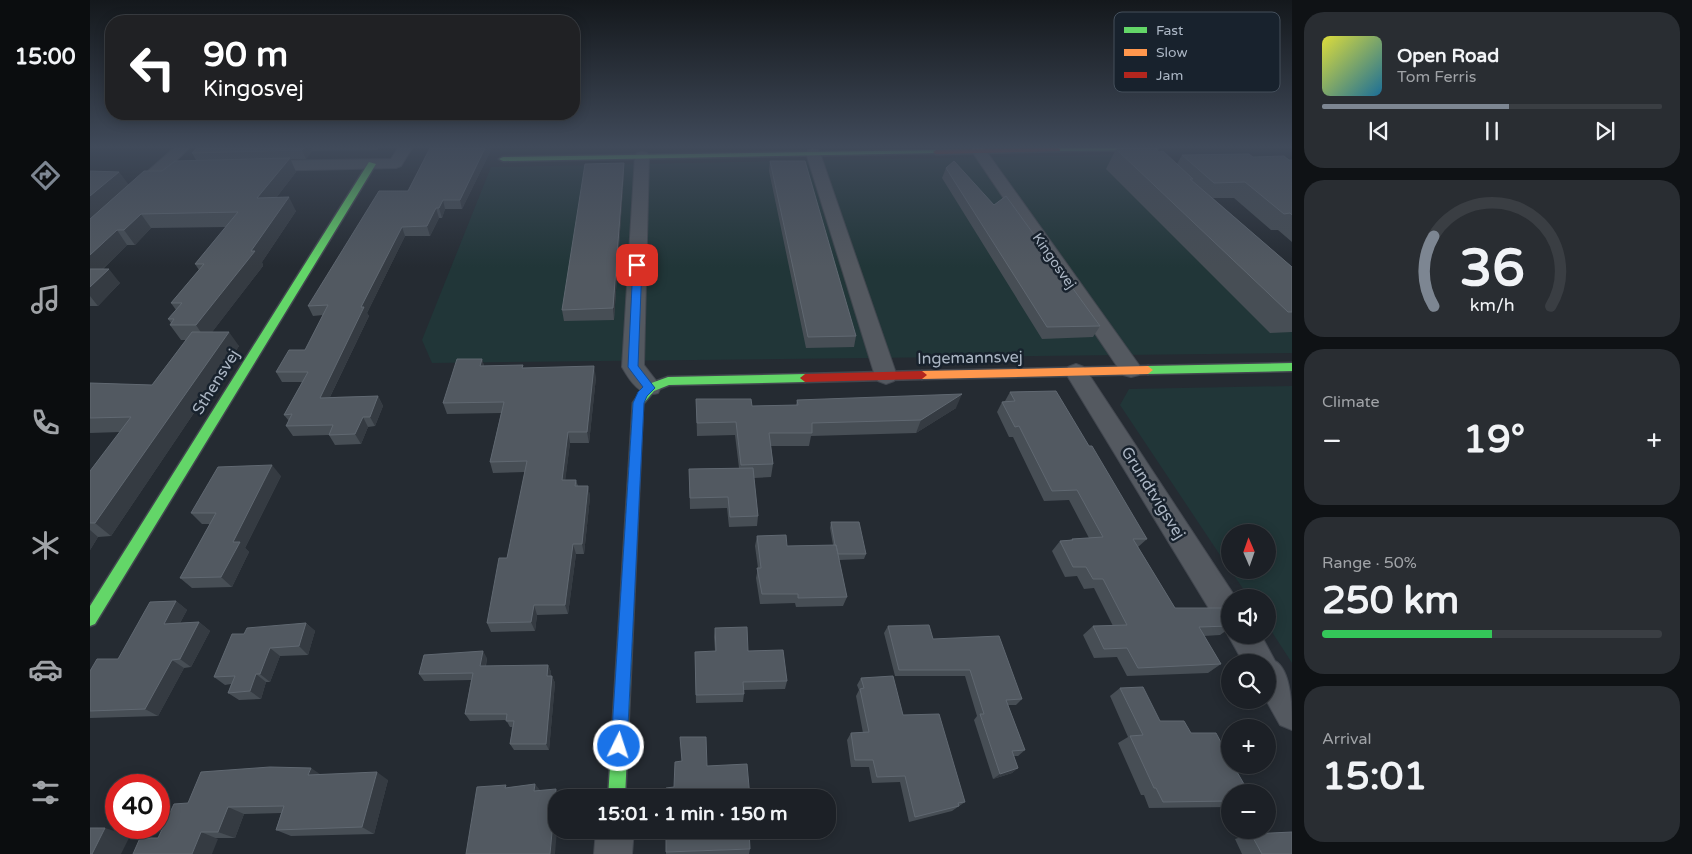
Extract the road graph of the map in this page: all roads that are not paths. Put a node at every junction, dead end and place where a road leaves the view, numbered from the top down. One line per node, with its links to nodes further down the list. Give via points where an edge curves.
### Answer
1 (357, 188): 11 (street, Sthensvej)
2 (641, 188): 9 (street, via 633,367)
3 (824, 188): 8 (street)
4 (1004, 188): 6 (street, Kingosvej)
5 (1292, 367): 6 (street, Ingemannsvej)
6 (1131, 370): 7 (street, Ingemannsvej)
7 (1076, 372): 8 (street, Ingemannsvej); 10 (street, Grundtvigsvej)
8 (886, 376): 9 (street, Ingemannsvej, via 668,381 658,382)
9 (650, 388): 14 (street, via 638,403)
10 (1221, 601)
11 (90, 619)
12 (1276, 687): 13 (street)
13 (1292, 712)
14 (617, 789)
15 (614, 839): 16 (street)
16 (613, 854)

